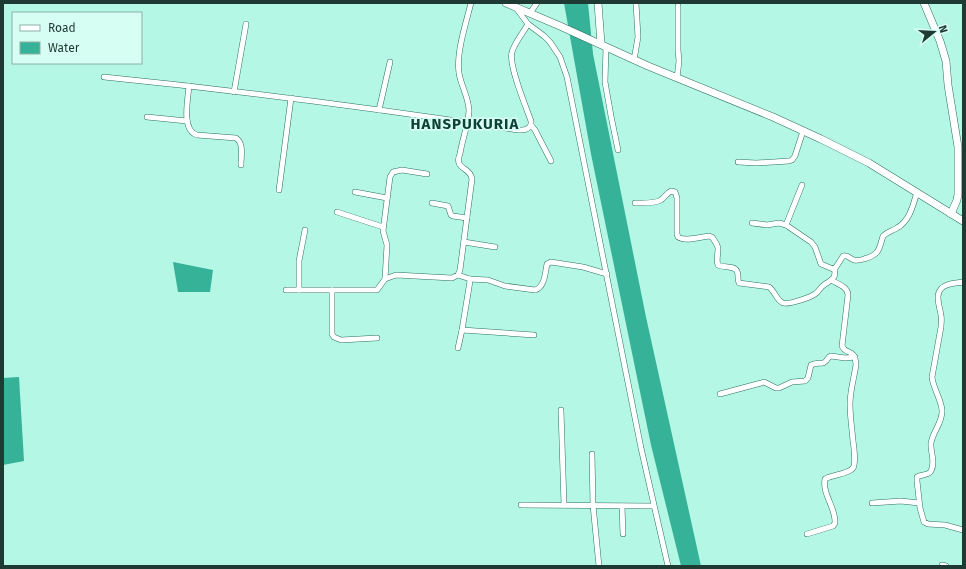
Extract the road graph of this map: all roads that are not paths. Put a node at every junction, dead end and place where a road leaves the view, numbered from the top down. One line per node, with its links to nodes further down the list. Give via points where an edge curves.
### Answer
1 (471, 3): 23 (street, via 463,34 459,66 468,104)
2 (506, 3): 8 (main road)
3 (537, 3): 9 (street)
4 (598, 3): 12 (main road)
5 (636, 3): 13 (street, via 638,37)
6 (924, 3): 26 (main road, via 945,56)
7 (678, 6): 16 (street)
8 (516, 7): 9 (main road); 11 (street)
9 (530, 13): 12 (main road)
10 (246, 24): 18 (street)
11 (528, 24): 24 (street, via 514,48 511,59); 50 (street, via 550,42 564,66)
12 (601, 44): 13 (main road); 27 (street, via 605,82)
13 (634, 60): 16 (main road)
14 (390, 62): 20 (street)
15 (104, 77): 17 (street)
16 (677, 78): 25 (main road)
17 (190, 86): 18 (street); 22 (street)
18 (234, 92): 19 (street)
19 (291, 98): 20 (street); 33 (street)
20 (379, 110): 23 (street)
21 (147, 117): 22 (street)
22 (187, 121): 30 (street, via 190,130 197,136 238,139 241,143)
23 (467, 122): 24 (street, via 518,130 529,129); 41 (street, via 459,158 461,167 471,174 472,179)
24 (532, 125): 28 (street)
25 (803, 131): 29 (street, via 792,160); 35 (main road, via 869,163)
26 (960, 148): 40 (main road, via 958,194)
27 (618, 150)
28 (551, 161)
29 (738, 162)
30 (241, 165)
31 (427, 174): 36 (street, via 402,170 393,172)
32 (802, 185): 44 (street)
33 (279, 190)
34 (355, 192): 36 (street)
35 (918, 192): 40 (main road); 49 (street, via 907,219 897,229 884,234 876,254 859,260 845,255)
36 (387, 198): 45 (street)
37 (432, 203): 41 (street, via 448,206 453,216)
38 (635, 203): 54 (street, via 657,202 668,192 674,192 677,198 678,237 712,237 718,249 718,266 736,269 739,283 772,288 784,303 814,295)
39 (337, 212): 45 (street)
40 (951, 214): 42 (main road)
41 (467, 218): 47 (street)
42 (963, 221)
43 (752, 223): 44 (street)
44 (786, 224): 49 (street, via 813,244 821,264)
45 (383, 227): 52 (street, via 387,245)
46 (305, 230): 57 (street, via 299,261)
47 (464, 242): 48 (street); 51 (street)
48 (495, 246)
49 (835, 268): 54 (street, via 834,278)
50 (607, 274): 53 (street, via 551,262 547,264 542,285 535,290 505,286 488,280); 73 (street)
51 (458, 275): 52 (street, via 452,278 396,275); 53 (street)
52 (385, 279): 58 (street, via 377,290)
53 (470, 279): 59 (street)
54 (831, 280): 63 (street, via 848,291 842,346)
55 (963, 282): 68 (street, via 947,285 939,291 938,296 942,319 932,377 942,415 931,443 933,458 930,471 917,477)
56 (286, 290): 57 (street)
57 (299, 290): 58 (street)
58 (332, 290): 61 (street, via 334,337 341,340)
59 (462, 330): 60 (street); 62 (street)
60 (534, 335)
61 (377, 338)
62 (458, 348)
63 (855, 357): 64 (street, via 831,356 823,364 813,364 805,381 792,382 779,388 764,382); 76 (street, via 850,398 853,469 824,479 835,523)
64 (720, 394)
65 (561, 410): 70 (street)
66 (592, 454): 71 (street)
67 (872, 503): 68 (street, via 901,501)
68 (919, 504): 74 (street, via 924,522)
69 (521, 505): 70 (street)
70 (564, 505): 71 (street)
71 (593, 506): 72 (street); 77 (street)
72 (622, 506): 73 (street); 75 (street)
73 (654, 506): 78 (street)
74 (963, 530)
75 (623, 534)
76 (807, 534)
77 (599, 566)
78 (668, 566)
79 (942, 566): 80 (street)
80 (946, 566)

